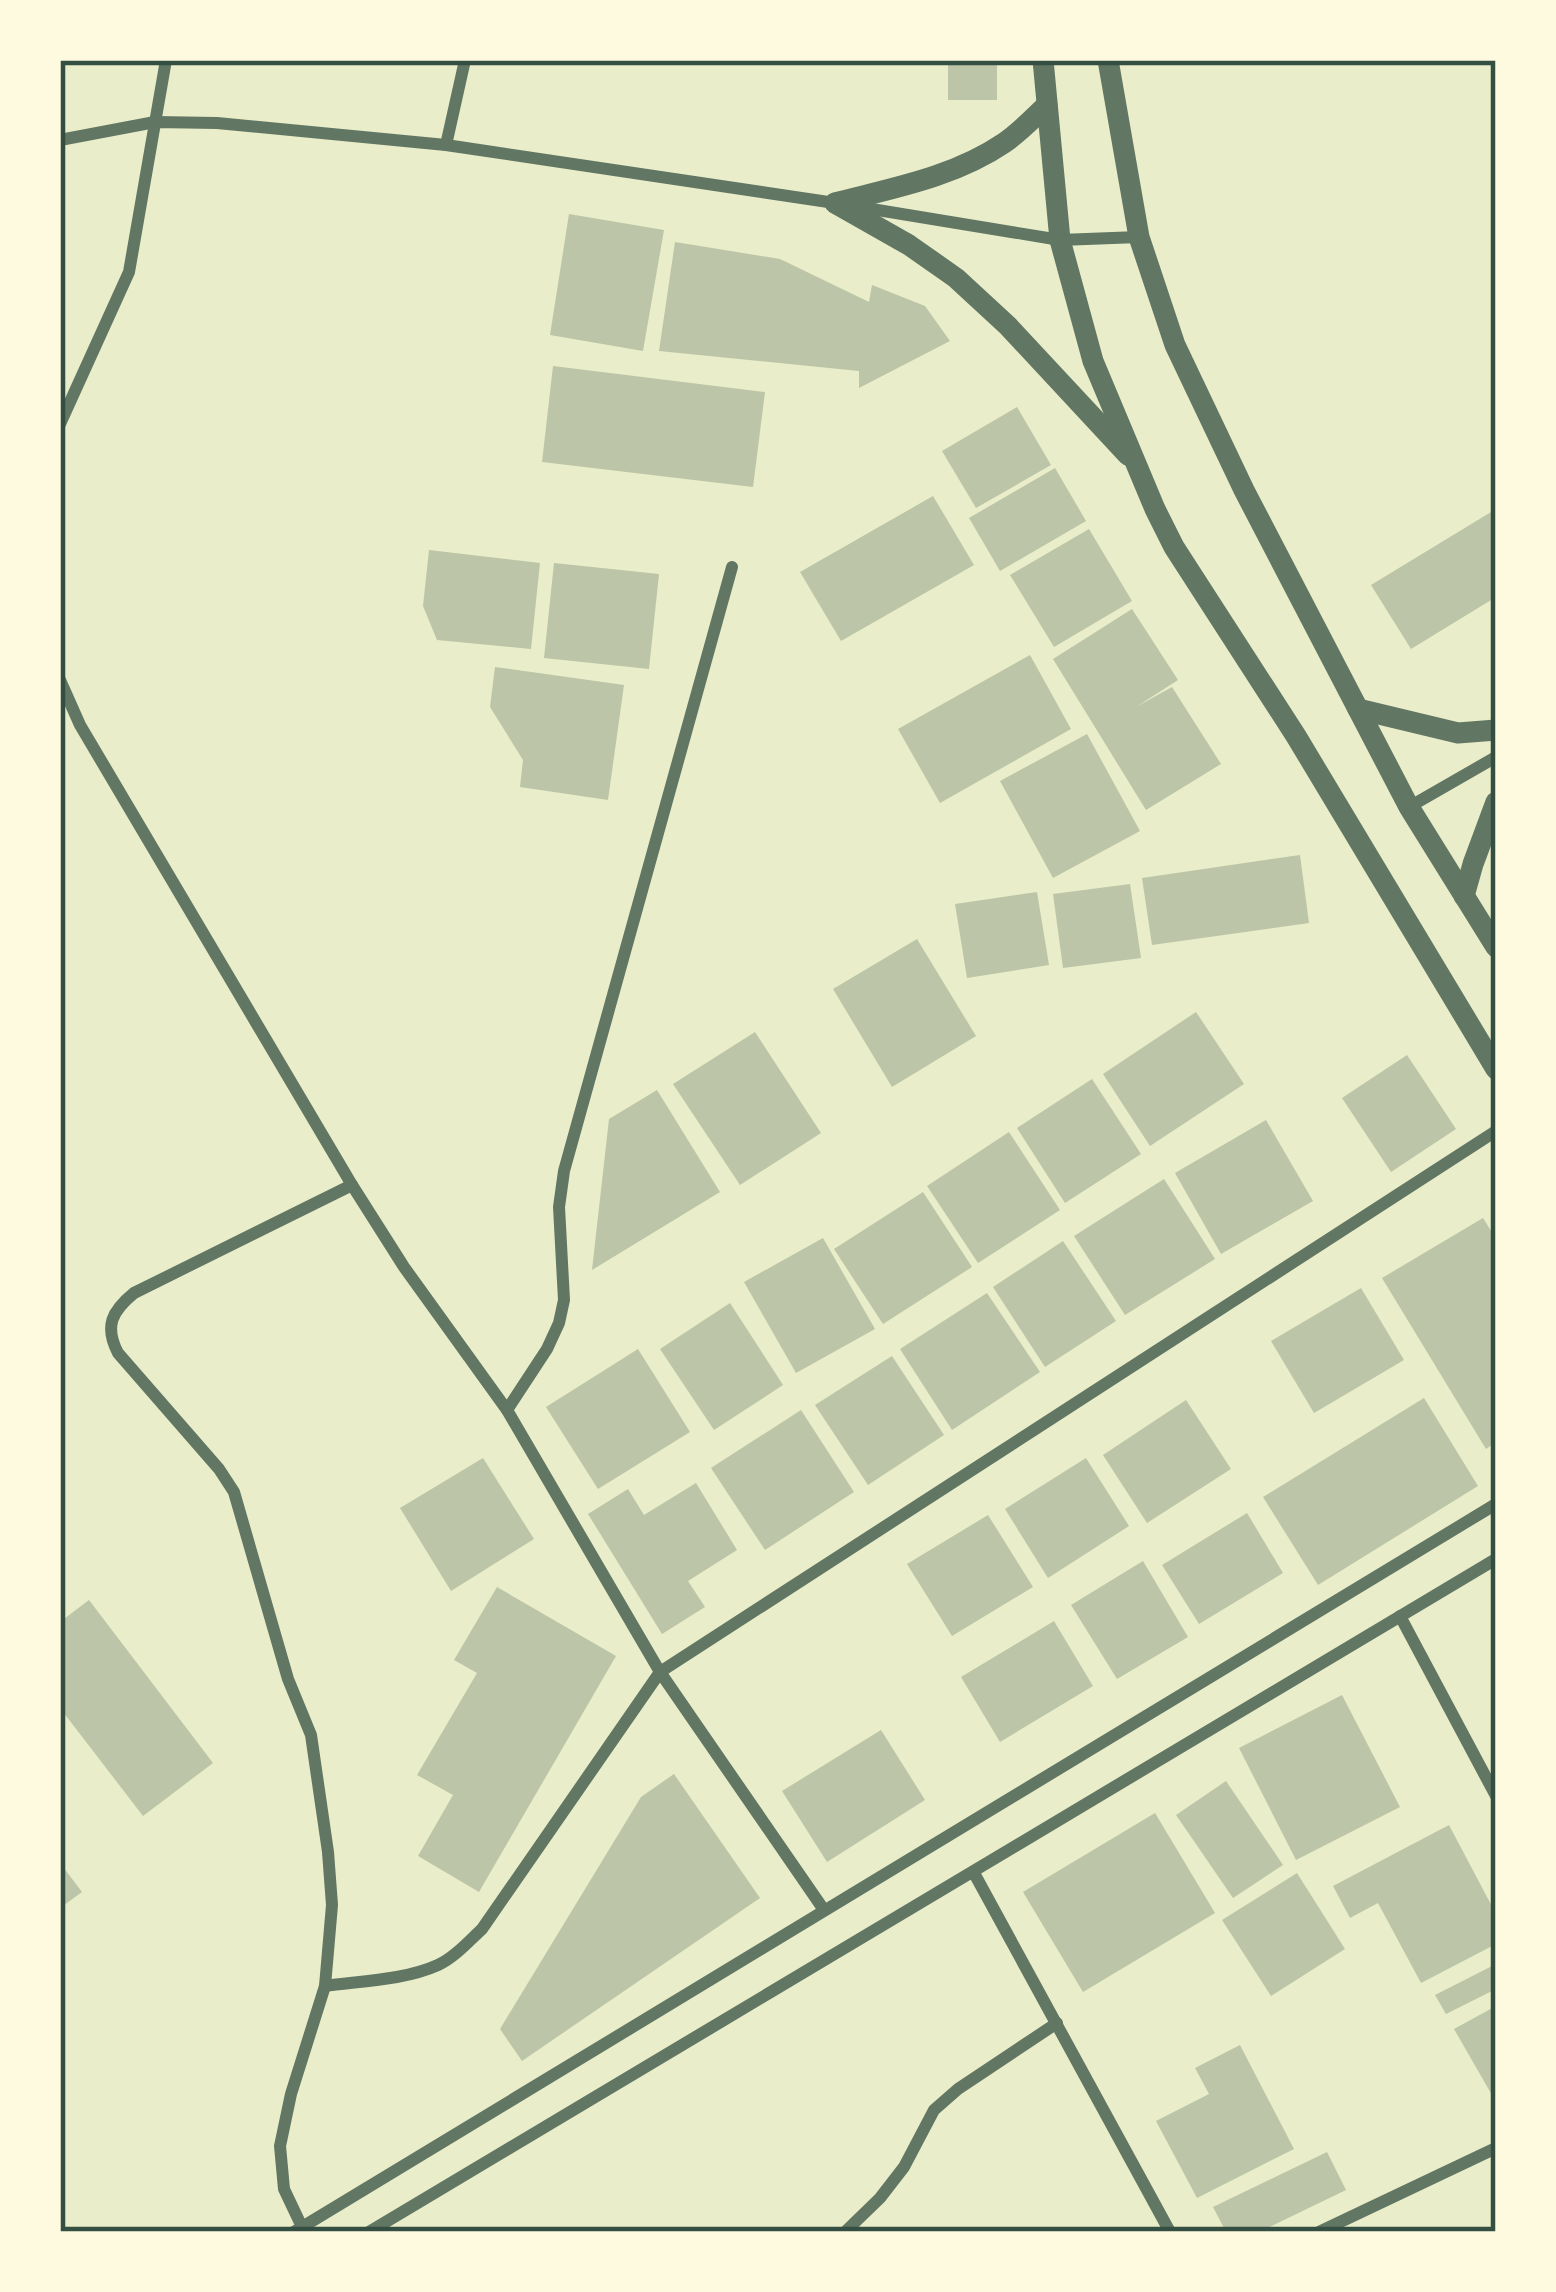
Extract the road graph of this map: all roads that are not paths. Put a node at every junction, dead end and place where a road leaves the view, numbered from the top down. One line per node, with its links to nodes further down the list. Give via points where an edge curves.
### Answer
1 (166, 60): 6 (street)
2 (465, 60): 8 (street)
3 (1043, 60): 5 (street)
4 (1108, 60): 10 (street)
5 (1047, 105): 9 (street, via 976,159); 11 (street)
6 (155, 122): 7 (street); 8 (street); 12 (street, via 129,272)
7 (60, 139)
8 (446, 145): 9 (street)
9 (835, 203): 11 (street); 13 (street, via 956,278)
10 (1139, 237): 11 (street); 16 (street, via 1175,346)
11 (1060, 240): 13 (street, via 1093,361)
12 (60, 424)
13 (1139, 466): 23 (street, via 1174,547)
14 (732, 567): 26 (street, via 564,1172 559,1323)
15 (60, 680): 25 (street)
16 (1358, 709): 17 (street, via 1458,733); 20 (street)
17 (1496, 730)
18 (1496, 757): 20 (street)
19 (1496, 802): 21 (street)
20 (1409, 807): 21 (street)
21 (1464, 896): 22 (street)
22 (1496, 947)
23 (1496, 1069)
24 (1496, 1131): 30 (street)
25 (352, 1185): 26 (street); 34 (street, via 134,1292 111,1322 118,1353 234,1492 311,1736 332,1905)
26 (507, 1410): 30 (street)
27 (1496, 1504): 33 (street)
28 (1496, 1559): 29 (street)
29 (1400, 1616): 31 (street); 32 (street)
30 (660, 1672): 33 (street); 34 (street, via 459,1951 412,1973)
31 (1496, 1796)
32 (974, 1873): 35 (street); 38 (street)
33 (824, 1910): 37 (street)
34 (326, 1986): 37 (street, via 280,2146)
35 (1057, 2023): 39 (street, via 934,2110 904,2167); 40 (street)
36 (1496, 2149): 41 (street)
37 (298, 2230)
38 (369, 2232)
39 (845, 2232)
40 (1170, 2232)
41 (1318, 2232)

